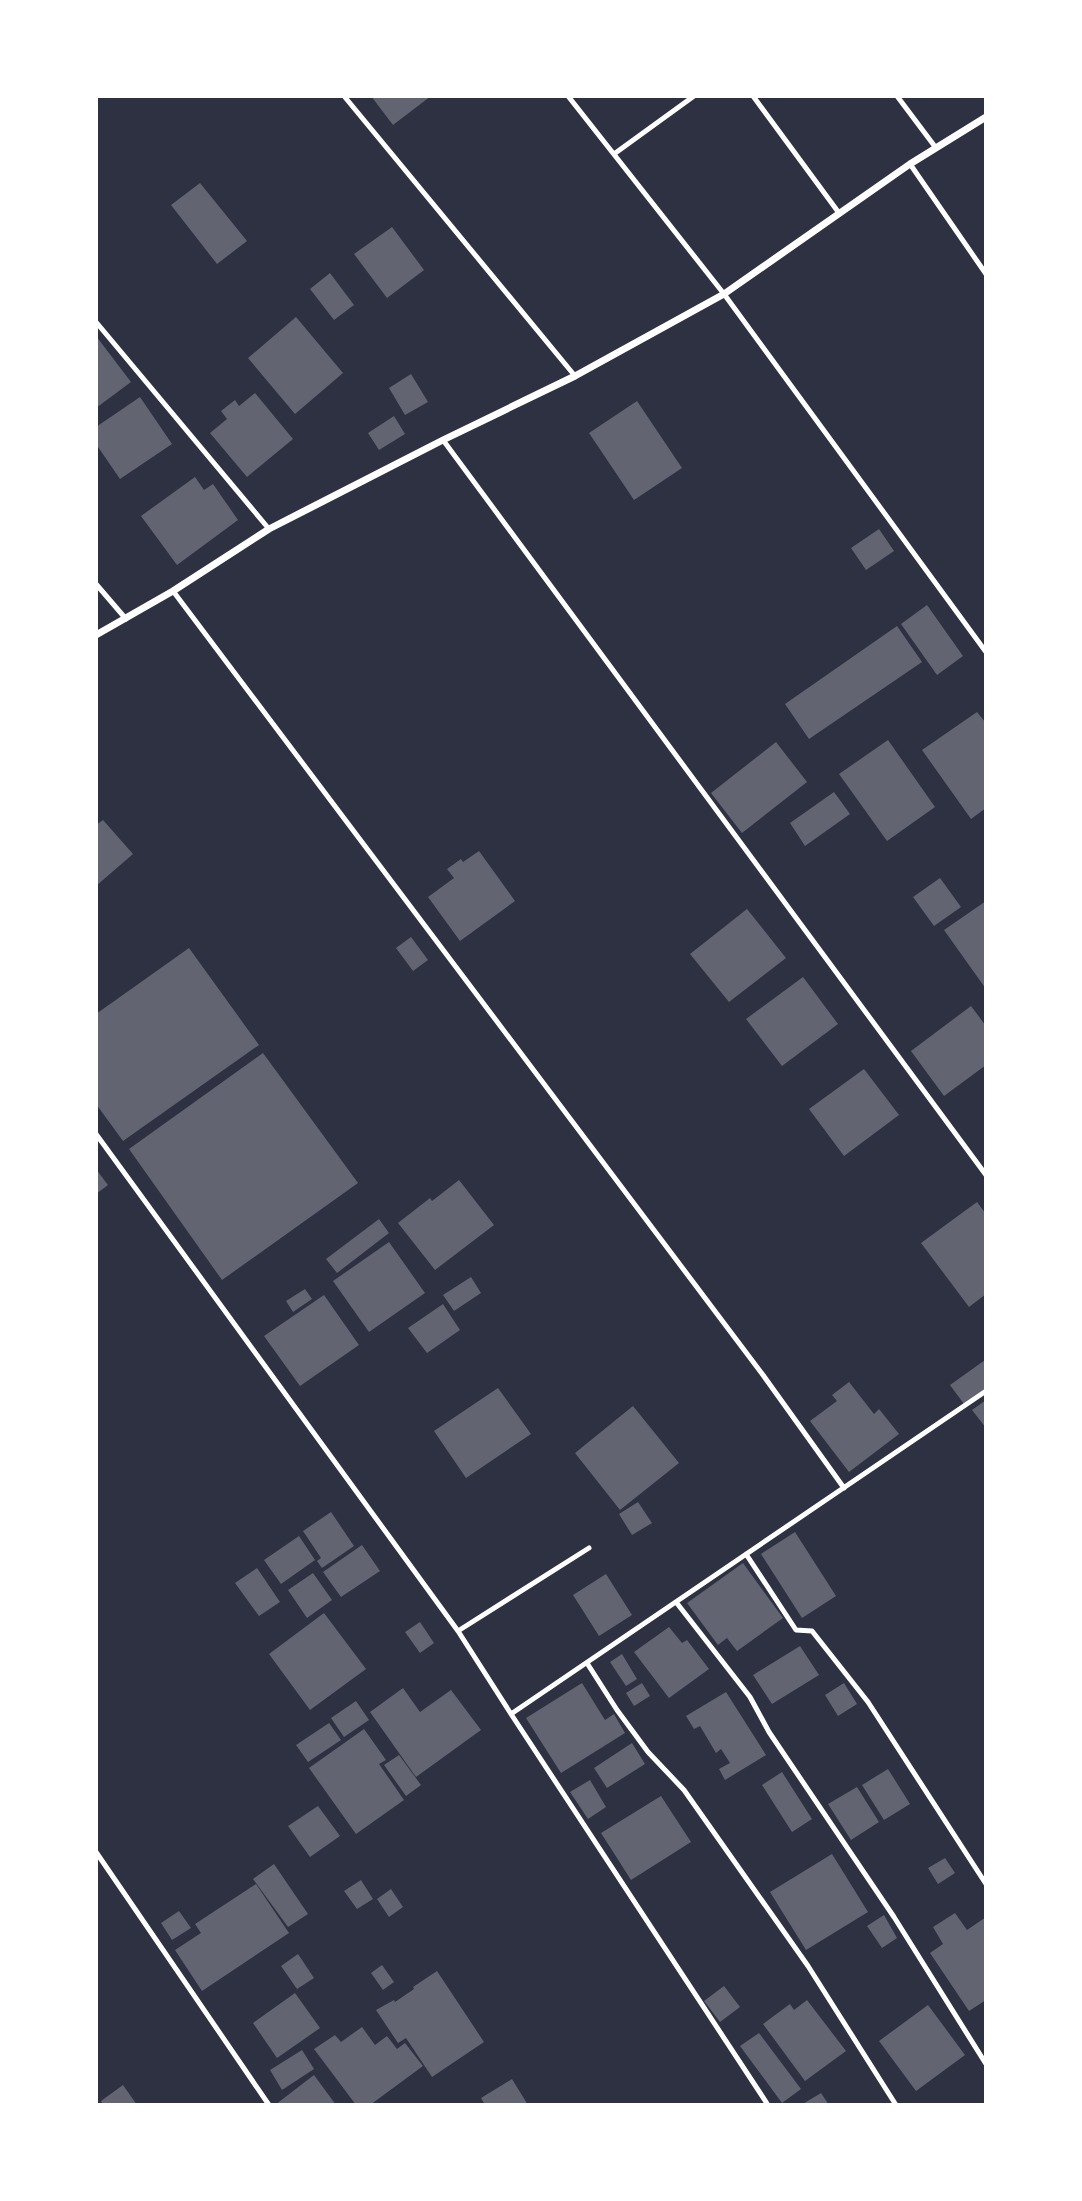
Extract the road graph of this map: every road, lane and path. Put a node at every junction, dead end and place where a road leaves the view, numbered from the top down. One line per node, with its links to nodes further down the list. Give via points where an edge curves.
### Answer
1 (344, 96): 14 (lane)
2 (568, 96): 8 (lane)
3 (694, 96): 8 (lane)
4 (753, 96): 10 (lane)
5 (897, 96): 7 (lane)
6 (986, 117): 7 (street)
7 (936, 148): 9 (street)
8 (614, 154): 12 (lane)
9 (910, 164): 10 (street); 11 (lane)
10 (839, 214): 12 (street)
11 (986, 274)
12 (724, 293): 14 (street); 21 (lane)
13 (96, 322): 16 (lane)
14 (575, 376): 15 (street)
15 (443, 440): 16 (street); 23 (lane)
16 (269, 529): 18 (street)
17 (96, 584): 19 (lane)
18 (173, 591): 19 (street); 25 (lane)
19 (126, 619): 20 (street)
20 (96, 635)
21 (986, 652)
22 (96, 1134): 29 (lane)
23 (986, 1175)
24 (986, 1391): 25 (lane)
25 (844, 1488): 27 (lane)
26 (589, 1548): 29 (lane)
27 (746, 1554): 28 (lane); 33 (lane, via 796,1630 813,1631 868,1702)
28 (676, 1602): 30 (lane); 34 (lane, via 750,1696)
29 (458, 1631): 31 (lane)
30 (587, 1663): 31 (lane); 37 (lane, via 648,1752 684,1790 808,1966)
31 (511, 1714): 36 (lane)
32 (96, 1852): 35 (lane)
33 (986, 1884)
34 (986, 2064)
35 (269, 2105)
36 (768, 2105)
37 (896, 2105)

